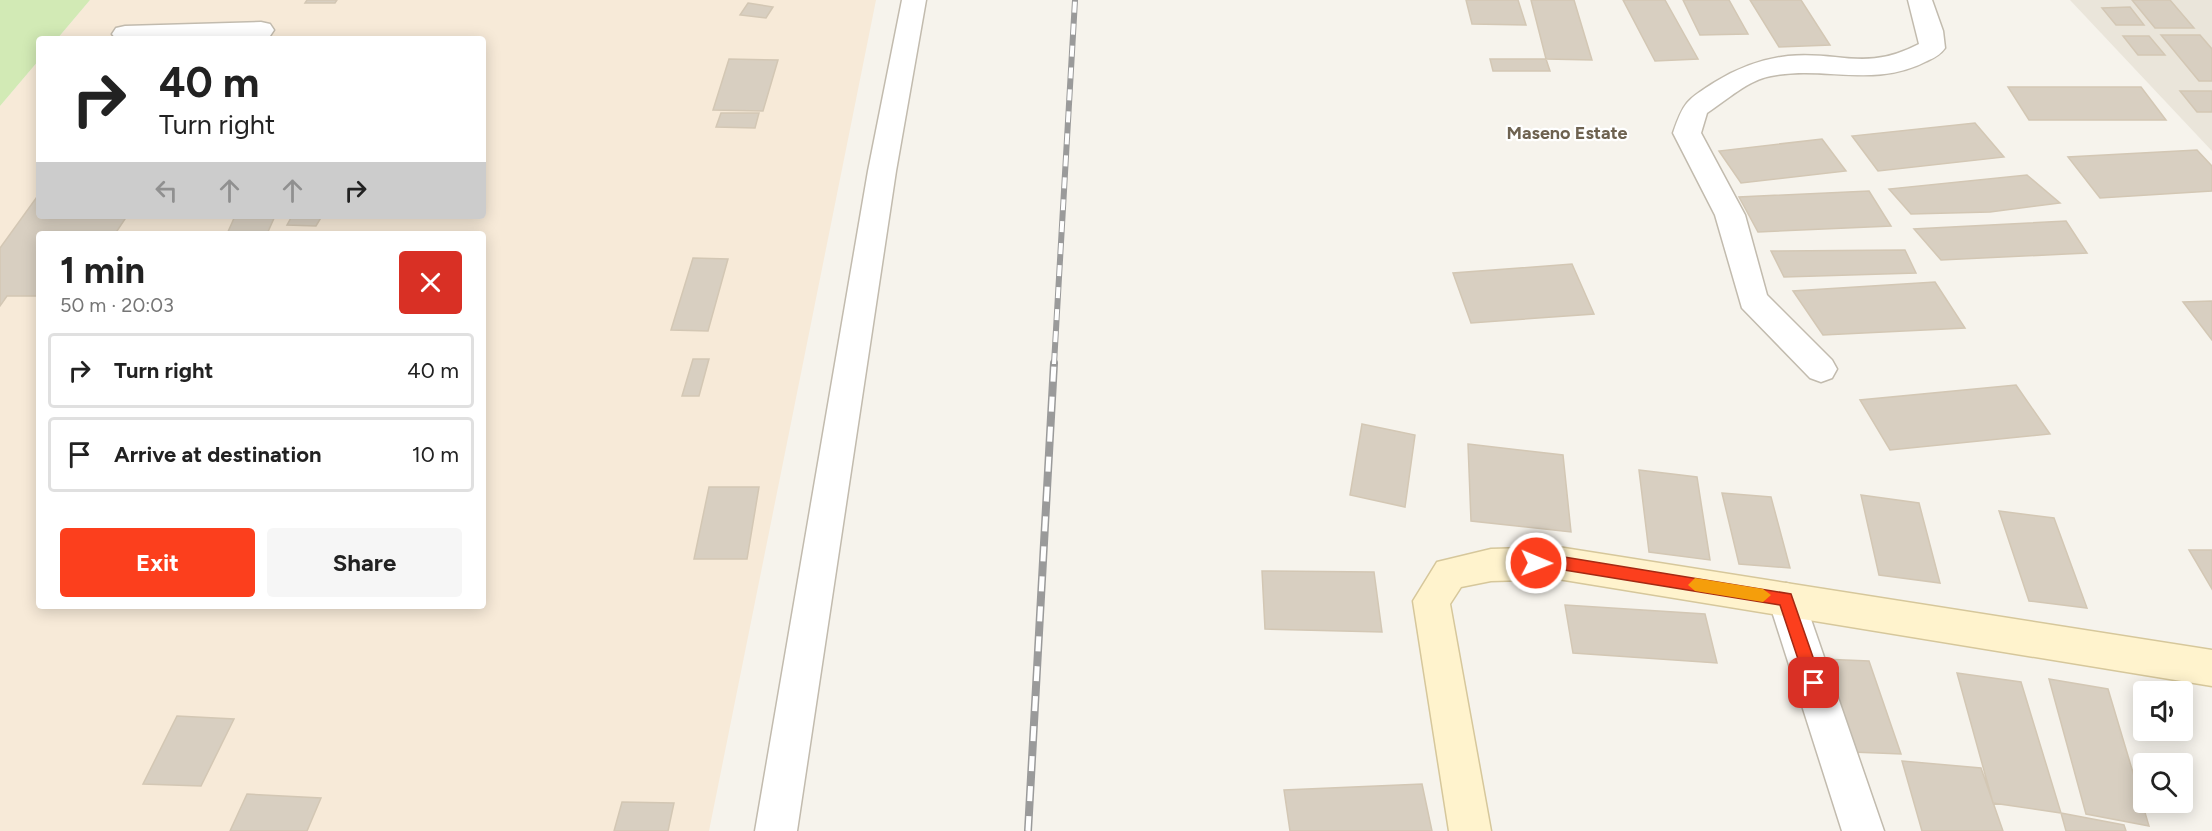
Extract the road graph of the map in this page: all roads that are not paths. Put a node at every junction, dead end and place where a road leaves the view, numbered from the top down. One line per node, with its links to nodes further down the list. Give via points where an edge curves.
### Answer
1 (914, 0): 8 (street, via 882,171)
2 (1920, 0): 5 (street, via 1932,48 1912,61 1883,69 1797,65 1766,68 1695,108 1687,133 1730,215 1753,300)
3 (261, 30): 4 (street)
4 (125, 34)
5 (1821, 369)
6 (1786, 599): 7 (street); 9 (street, via 1558,562 1491,565 1450,573 1431,601); 10 (street)
7 (2212, 668)
8 (776, 831)
9 (1470, 831)
10 (1863, 831)

